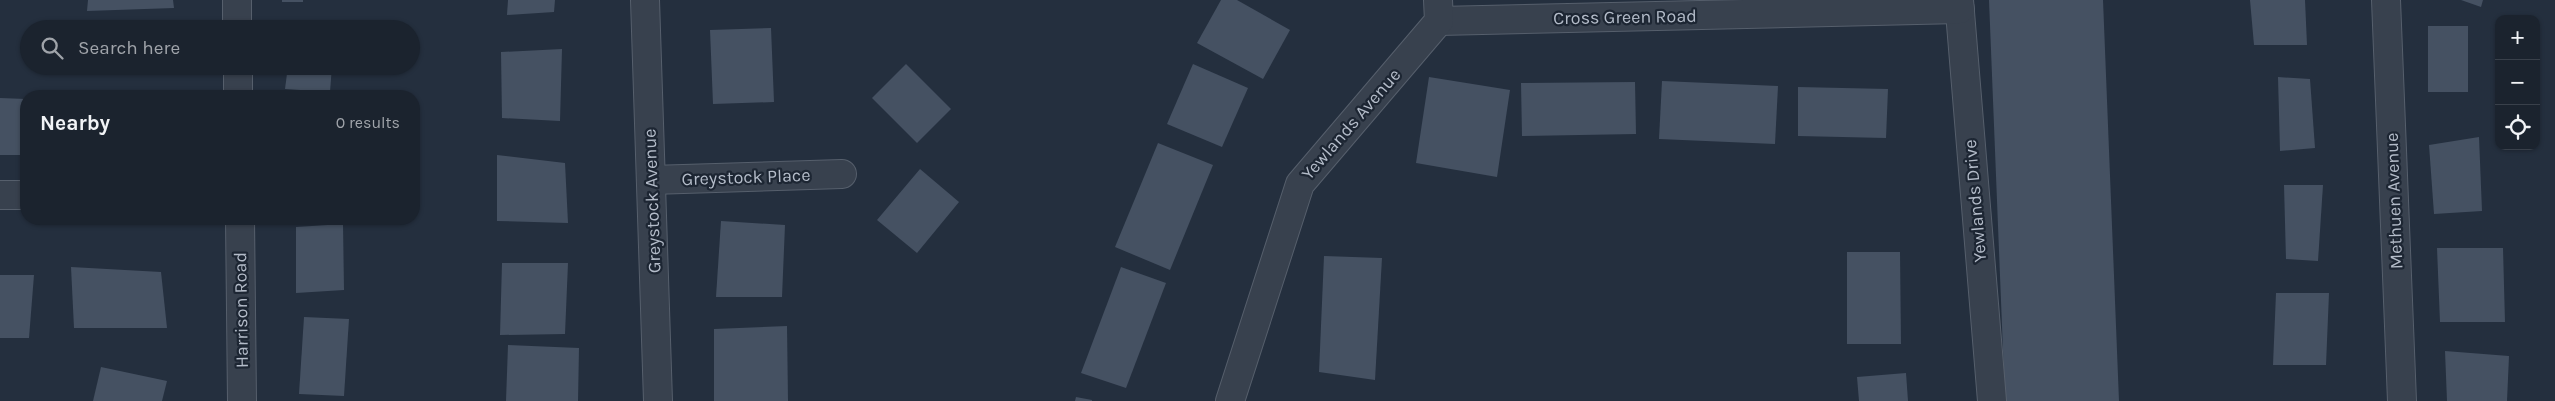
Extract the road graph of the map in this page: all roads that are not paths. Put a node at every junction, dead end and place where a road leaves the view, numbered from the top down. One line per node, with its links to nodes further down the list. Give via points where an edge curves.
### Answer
1 (237, 0): 6 (street)
2 (646, 0): 10 (street, Greystock Avenue)
3 (2386, 0): 18 (street, Methuen Avenue)
4 (1960, 5): 5 (street, Cross Green Road); 17 (street, Yewlands Drive)
5 (1439, 11): 16 (street, Yewlands Avenue, via 1300,184)
6 (237, 20)
7 (238, 75): 8 (street)
8 (238, 90)
9 (842, 174): 10 (street, Greystock Place)
10 (651, 180): 15 (street, Greystock Avenue)
11 (0, 195): 12 (street)
12 (20, 195)
13 (240, 225): 14 (street, Harrison Road)
14 (242, 401)
15 (658, 401)
16 (1230, 401)
17 (1992, 401)
18 (2402, 401)

